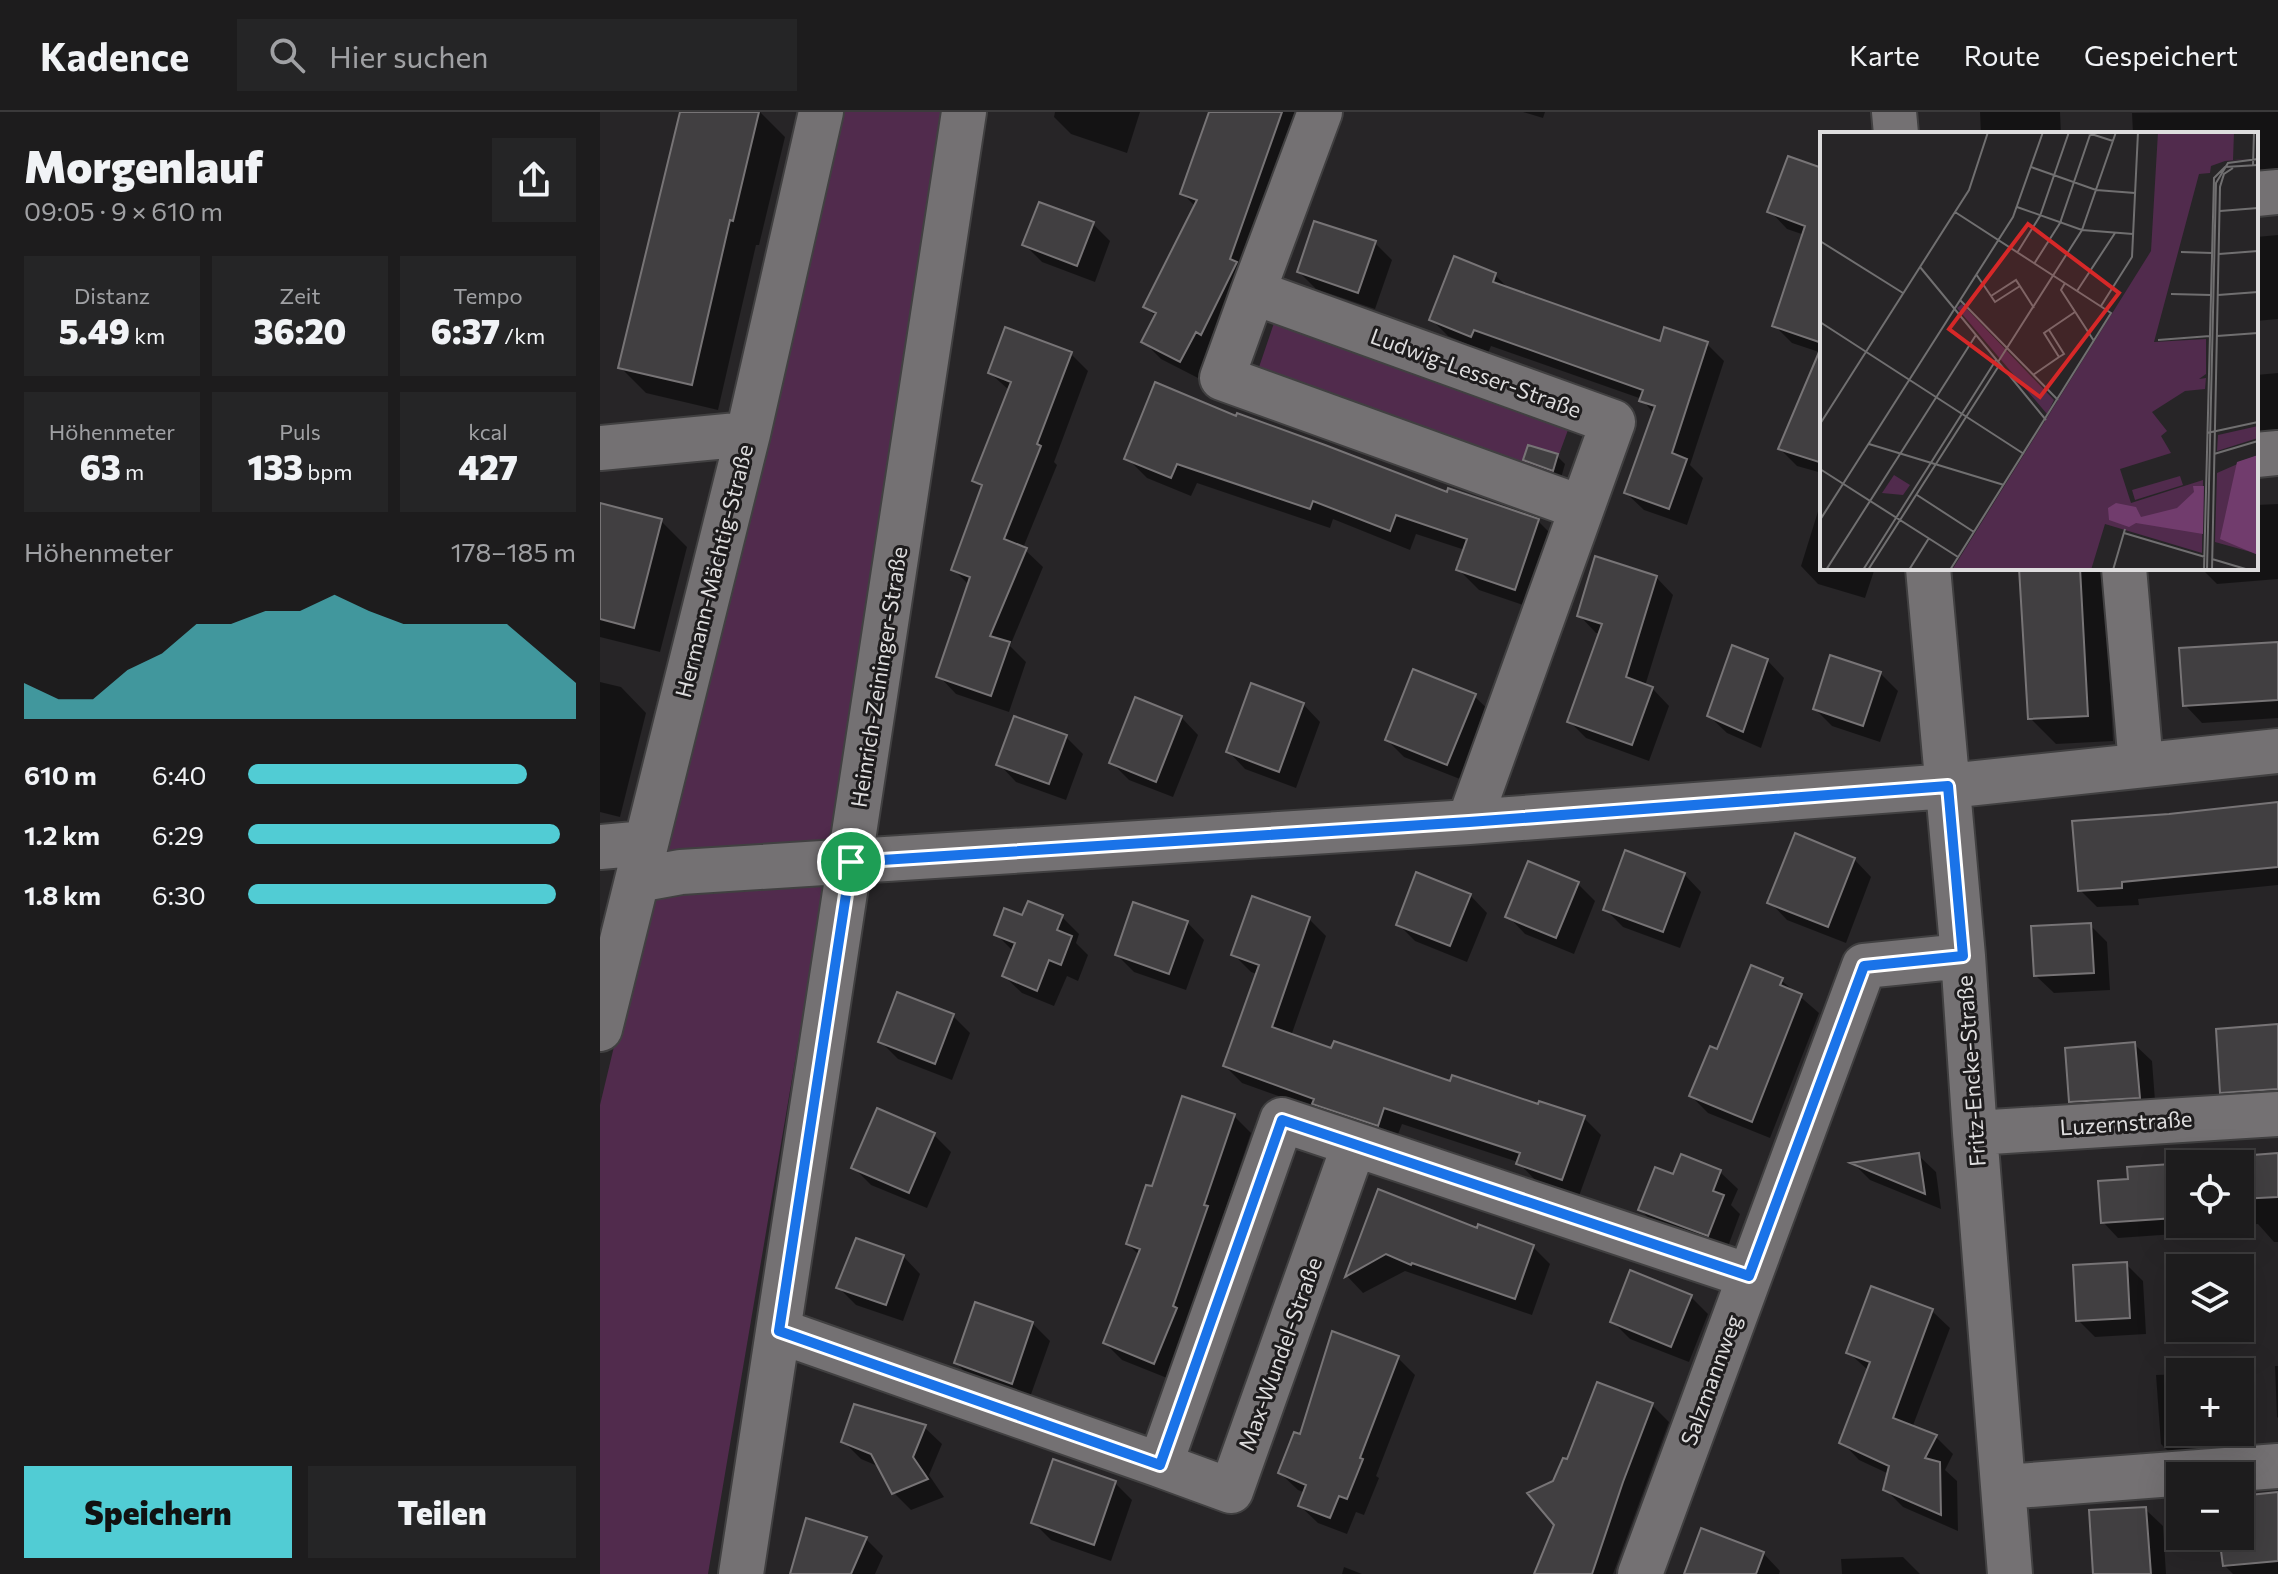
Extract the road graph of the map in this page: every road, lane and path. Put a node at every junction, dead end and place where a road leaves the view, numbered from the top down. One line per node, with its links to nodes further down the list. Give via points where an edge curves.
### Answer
1 (821, 112): 9 (street, Hermann-Mächtig-Straße)
2 (964, 112): 21 (street, Heinrich-Zeininger-Straße)
3 (1320, 112): 8 (street)
4 (1894, 112): 5 (street)
5 (1896, 132)
6 (2278, 192): 7 (street)
7 (2258, 194)
8 (1253, 292): 13 (street, Ludwig-Lesser-Straße, via 1613,422); 13 (street, via 1222,378)
9 (748, 434): 10 (street); 22 (street, Hermann-Mächtig-Straße)
10 (600, 448)
11 (2278, 453): 12 (street)
12 (2258, 455)
13 (1582, 508): 19 (street, Ludwig-Lesser-Straße)
14 (1928, 570): 18 (street, Fritz-Encke-Straße)
15 (2124, 570): 17 (street)
16 (2278, 751): 17 (street)
17 (2141, 765): 18 (street)
18 (1948, 786): 19 (street); 23 (street, Fritz-Encke-Straße)
19 (1469, 822): 21 (street)
20 (600, 847): 22 (street)
21 (851, 862): 22 (street, via 681,872); 29 (street, Heinrich-Zeininger-Straße)
22 (628, 885): 24 (street, Hermann-Mächtig-Straße)
23 (1963, 956): 26 (street, Fritz-Encke-Straße); 28 (street, Salzmannweg, via 1864,966)
24 (600, 1029)
25 (2278, 1114): 26 (street, Luzernstraße)
26 (1975, 1133): 32 (street, Fritz-Encke-Straße)
27 (1354, 1145): 28 (street); 30 (street, via 1282,1120); 30 (street, Max-Wundel-Straße, via 1231,1491)
28 (1749, 1276): 34 (street, Salzmannweg)
29 (779, 1331): 30 (street, Max-Wundel-Straße); 33 (street, Heinrich-Zeininger-Straße)
30 (1160, 1465)
31 (2278, 1466): 32 (street)
32 (2005, 1487): 35 (street, Fritz-Encke-Straße)
33 (741, 1574)
34 (1640, 1574)
35 (2010, 1574)

